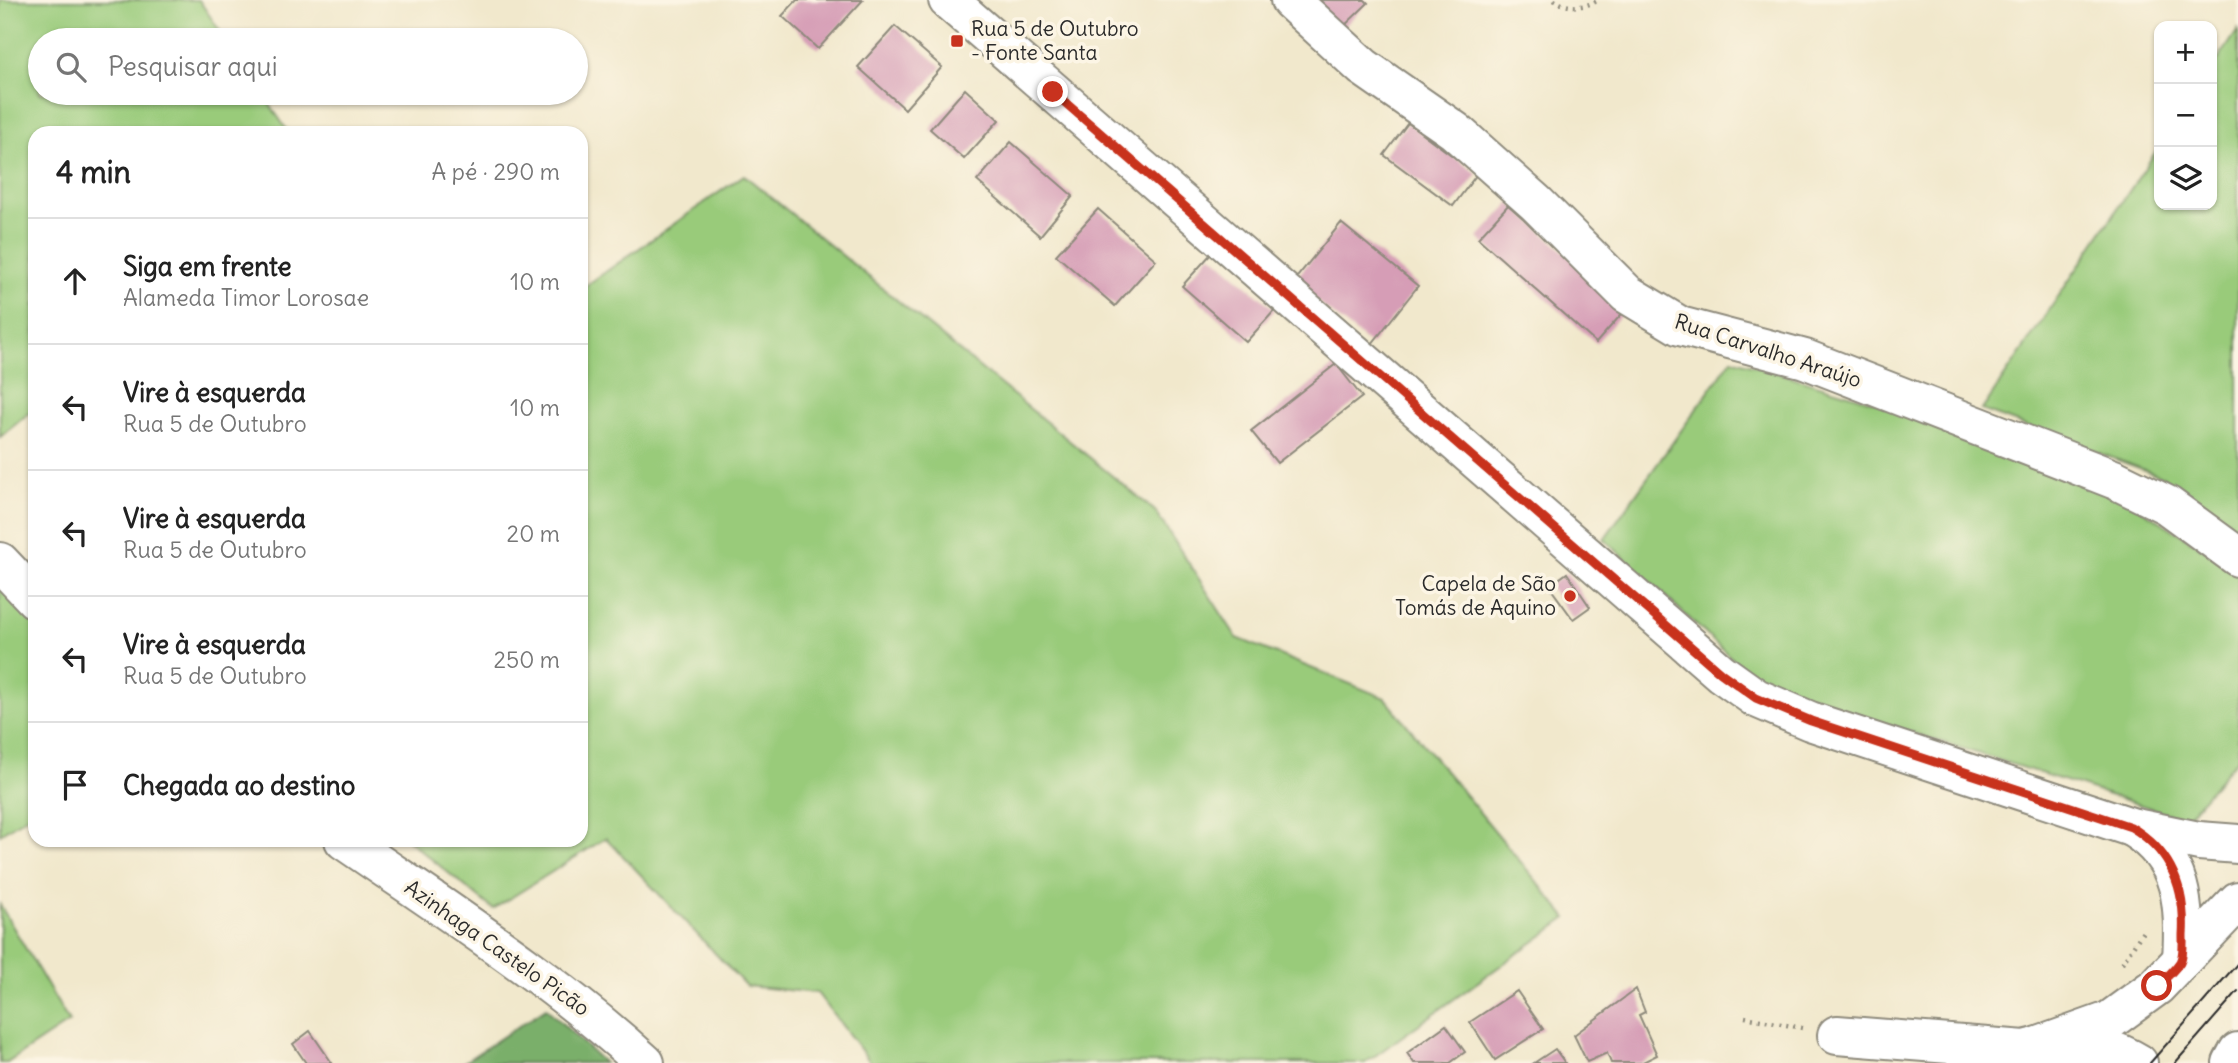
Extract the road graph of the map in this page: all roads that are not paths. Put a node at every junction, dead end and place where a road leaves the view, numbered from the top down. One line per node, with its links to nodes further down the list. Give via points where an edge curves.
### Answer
1 (948, 0): 6 (street, via 1721,673 1756,698 1811,721)
2 (1290, 0): 3 (street, Rua Carvalho Araújo, via 1363,66 1455,131 1627,294 1680,326 1805,359 2116,480 2167,505)
3 (2238, 557)
4 (0, 562): 5 (street)
5 (28, 592)
6 (2131, 827): 7 (street); 10 (street, via 2163,852 2171,867 2184,916)
7 (2238, 844)
8 (354, 847): 13 (street, Azinhaga Castelo Picão, via 541,974)
9 (2238, 901): 10 (street)
10 (2182, 960): 12 (street, via 2157,986 2109,1021)
11 (2238, 1052): 16 (street)
12 (2020, 1053): 14 (street, via 1837,1035); 15 (street, via 2058,1043 2096,1046)
13 (645, 1063)
14 (1868, 1063)
15 (2137, 1063)
16 (2232, 1063)

